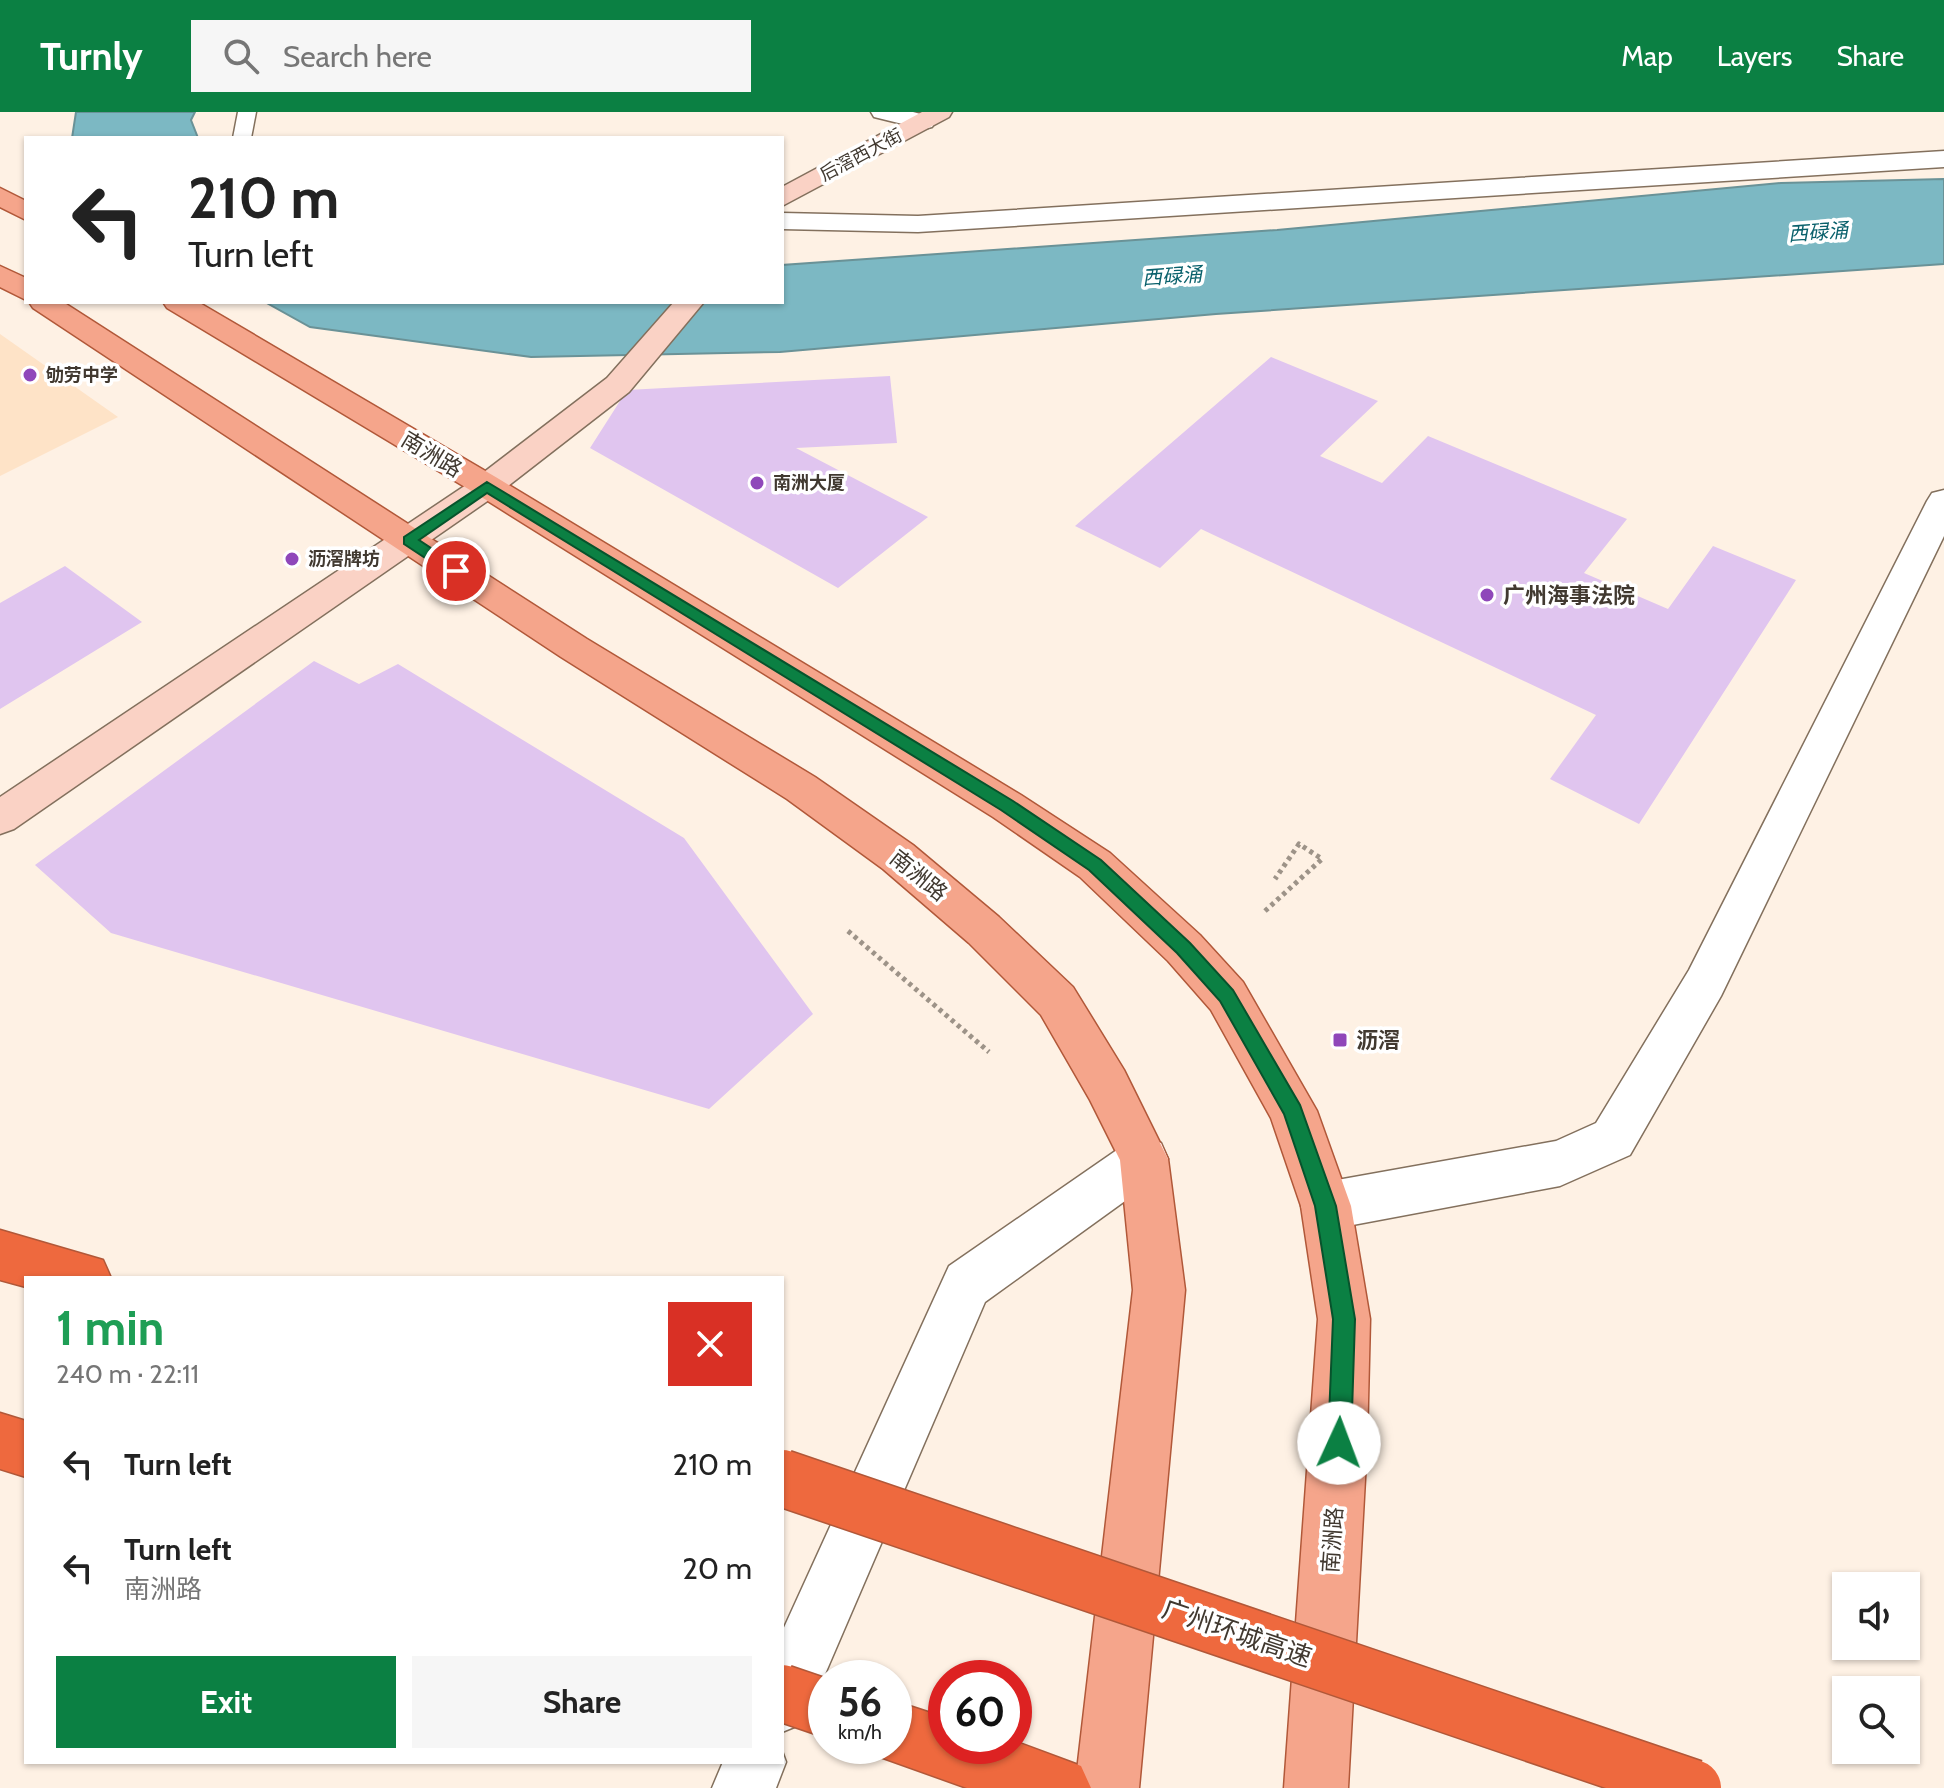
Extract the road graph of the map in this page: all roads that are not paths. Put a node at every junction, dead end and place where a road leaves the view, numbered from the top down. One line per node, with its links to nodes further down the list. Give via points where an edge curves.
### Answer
1 (247, 112): 4 (lane)
2 (883, 112): 3 (street)
3 (932, 117): 7 (street, 后滘西大街)
4 (242, 136)
5 (1944, 159): 9 (street, via 918,224)
6 (0, 196): 8 (main road)
7 (784, 197)
8 (24, 211)
9 (784, 221)
10 (0, 274): 11 (main road)
11 (24, 290)
12 (46, 304): 17 (main road, 南洲路)
13 (180, 304): 15 (main road, 南洲路)
14 (688, 304): 15 (street, via 618,385)
15 (487, 486): 17 (street); 20 (main road, 南洲路, via 1095,865 1227,996 1293,1111)
16 (1944, 501): 20 (street, via 1705,983 1613,1139 1560,1163)
17 (409, 541): 18 (street); 19 (main road, 南洲路, via 801,788 898,857 1057,1001)
18 (0, 818)
19 (1144, 1159): 27 (street, via 967,1284); 33 (main road, 南洲路, via 1159,1290)
20 (1326, 1206): 34 (main road, 南洲路, via 1344,1319)
21 (0, 1255): 22 (highway)
22 (78, 1276)
23 (0, 1441): 24 (highway)
24 (24, 1448)
25 (784, 1479): 35 (highway, 广州环城高速, bridge)
26 (784, 1694): 28 (highway, bridge)
27 (784, 1696)
28 (808, 1702)
29 (912, 1738): 32 (highway)
30 (754, 1764): 31 (street)
31 (744, 1788)
32 (1059, 1788)
33 (1107, 1788)
34 (1316, 1788)
35 (1693, 1788)

